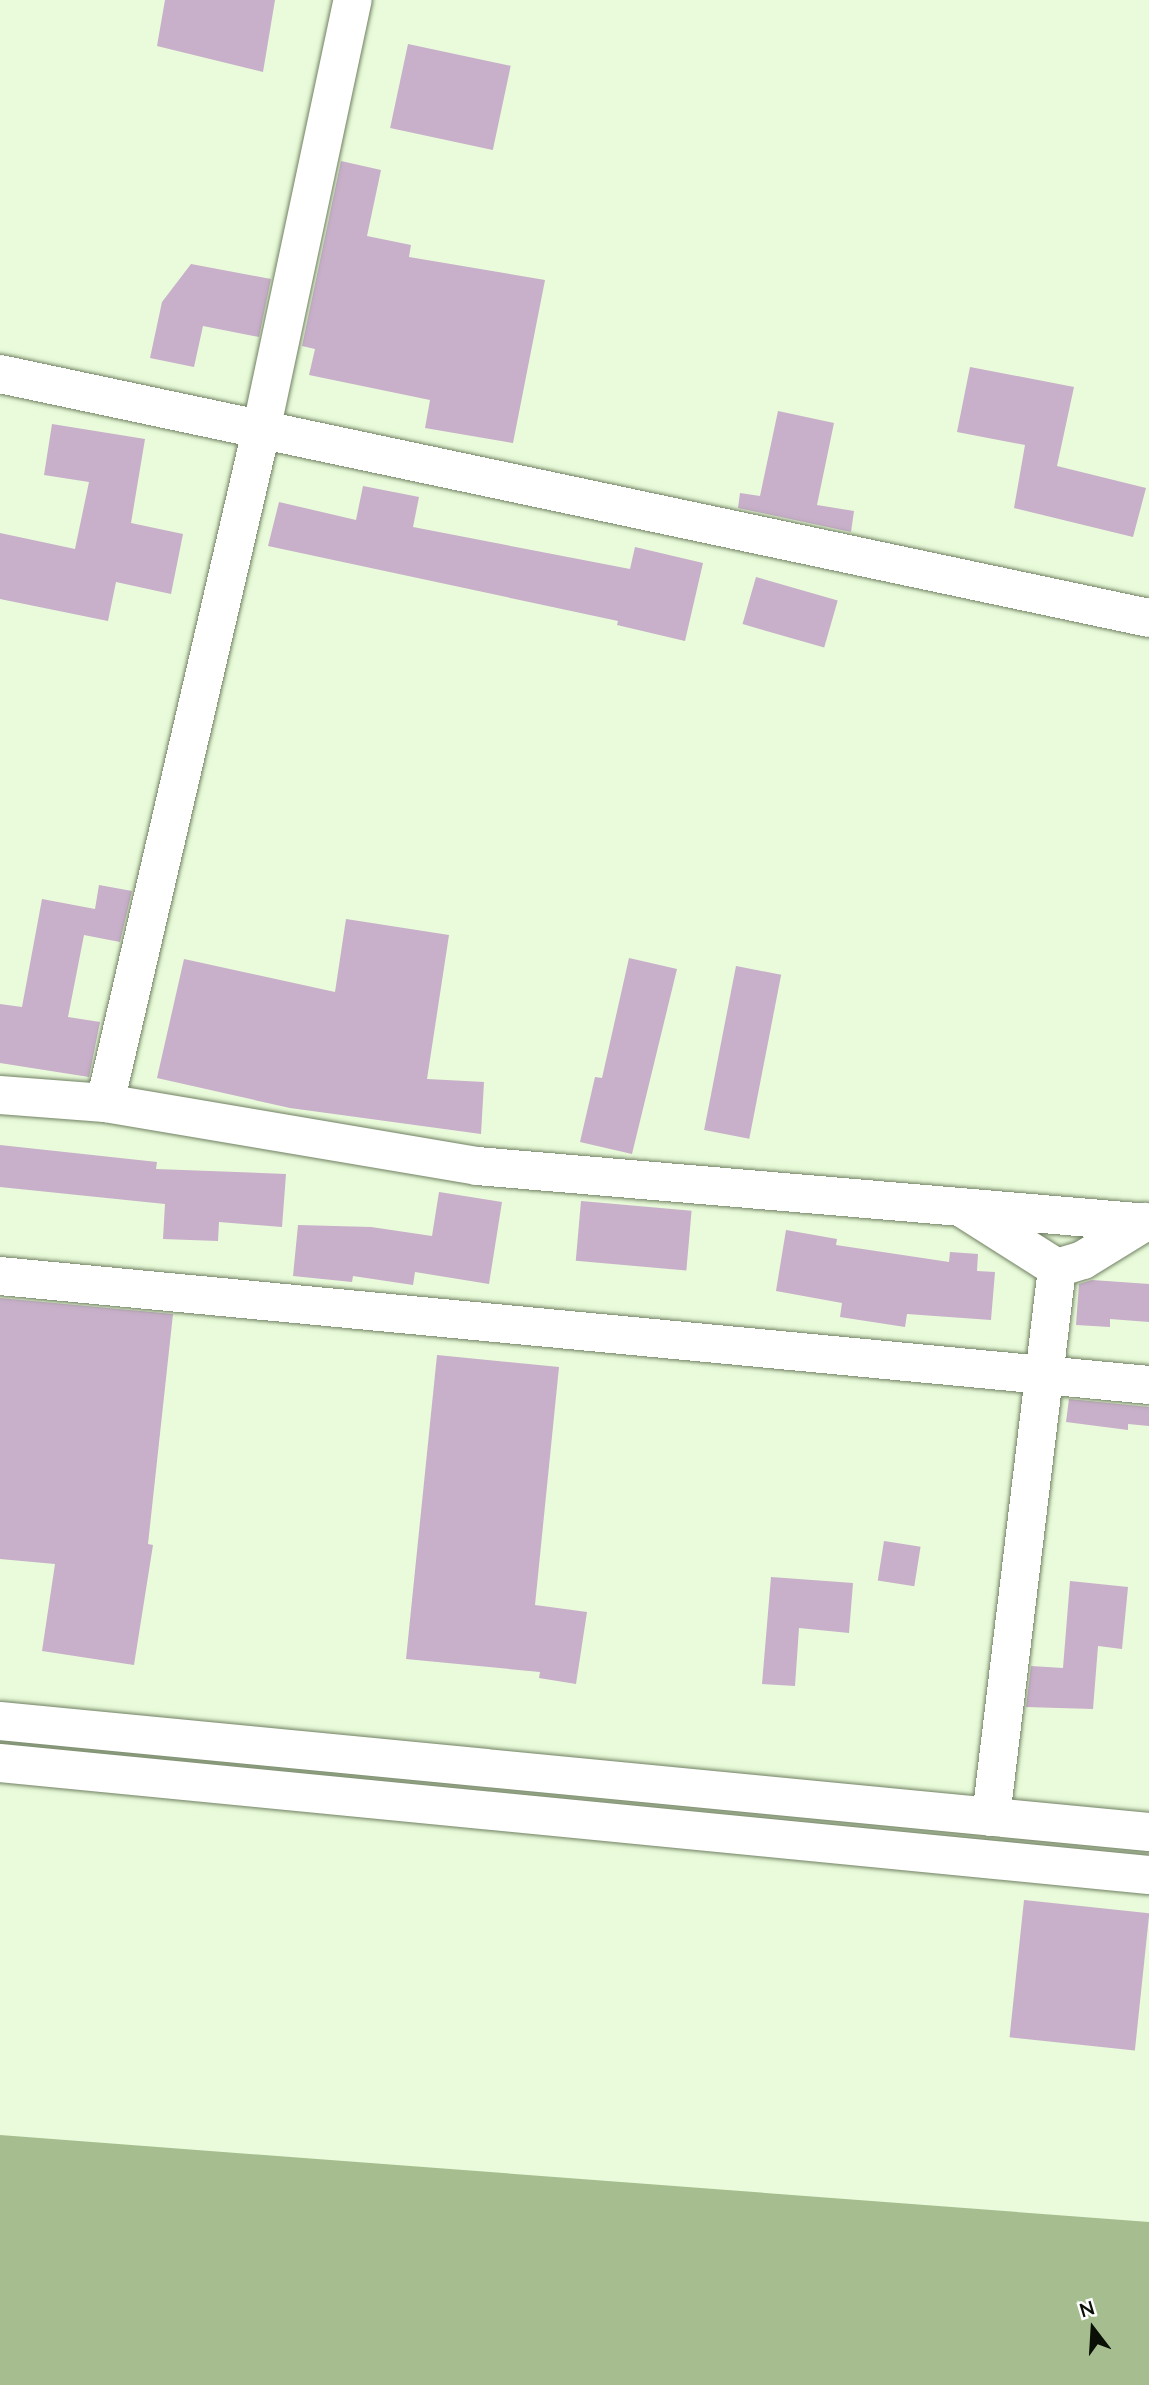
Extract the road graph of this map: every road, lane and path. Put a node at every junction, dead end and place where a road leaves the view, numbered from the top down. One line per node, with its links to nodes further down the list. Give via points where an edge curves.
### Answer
1 (354, 0): 3 (street)
2 (0, 374): 3 (street)
3 (261, 431): 4 (street); 6 (street)
4 (1149, 618)
5 (0, 1095): 6 (street)
6 (105, 1102): 7 (street, via 477,1166)
7 (960, 1206): 8 (street); 9 (street)
8 (1147, 1222): 9 (street, via 1083,1260)
9 (1056, 1268): 11 (street)
10 (0, 1276): 11 (street)
11 (1043, 1376): 12 (street); 15 (street)
12 (1149, 1385)
13 (0, 1721): 15 (street)
14 (0, 1763): 17 (street)
15 (991, 1817): 16 (street)
16 (1149, 1832)
17 (1149, 1875)

